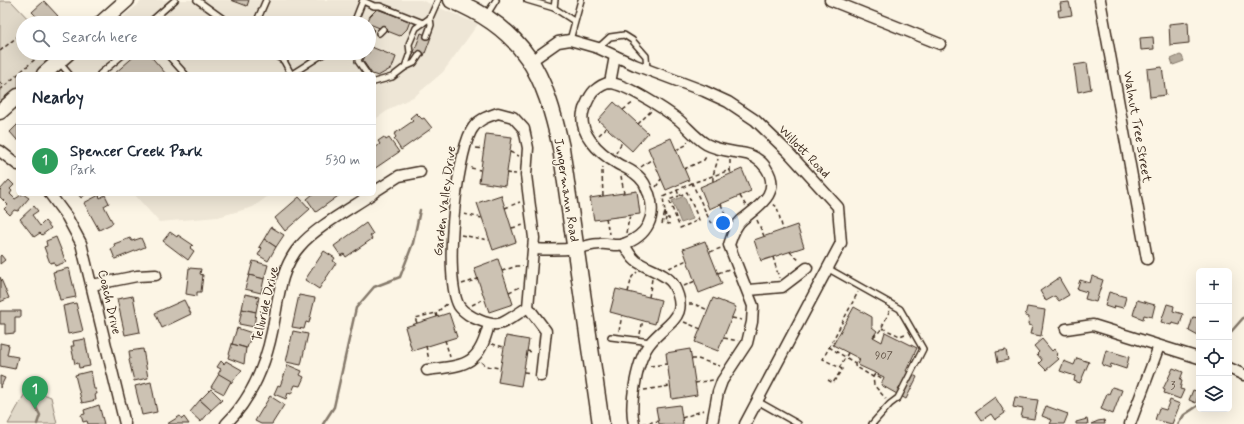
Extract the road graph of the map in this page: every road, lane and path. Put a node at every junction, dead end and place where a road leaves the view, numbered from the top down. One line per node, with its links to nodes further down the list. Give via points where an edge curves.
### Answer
1 (127, 0): 15 (street)
2 (175, 0): 16 (lane)
3 (197, 0): 17 (lane)
4 (266, 0): 18 (lane)
5 (438, 0): 21 (lane)
6 (452, 0): 20 (main road, Jungermann Road)
7 (496, 0): 20 (lane)
8 (527, 0): 14 (lane)
9 (555, 0): 14 (lane)
10 (581, 0): 22 (lane)
11 (830, 0): 27 (street)
12 (1100, 0): 109 (street, Walnut Tree Street)
13 (363, 1): 19 (lane); 23 (lane)
14 (554, 8): 22 (lane)
15 (109, 16)
16 (157, 16)
17 (219, 16)
18 (259, 16)
19 (357, 16)
20 (485, 16): 40 (main road, Jungermann Road, via 501,27)
21 (430, 18): 23 (lane); 24 (lane, via 431,25)
22 (574, 21): 26 (lane)
23 (422, 23): 41 (lane, via 416,28 409,44 410,53)
24 (427, 36)
25 (16, 38): 29 (path)
26 (570, 40): 28 (street, Willott Road); 40 (street, via 558,42)
27 (940, 44)
28 (598, 48): 31 (street, Willott Road); 42 (lane, via 610,37 624,35 646,56)
29 (0, 51)
30 (420, 54): 41 (lane, via 414,63)
31 (615, 56): 42 (street, Willott Road); 54 (street)
32 (34, 60): 43 (path)
33 (60, 60): 44 (street)
34 (64, 60): 45 (lane)
35 (117, 60): 46 (lane)
36 (172, 60): 47 (lane)
37 (281, 60): 48 (lane)
38 (314, 60): 49 (lane)
39 (358, 60): 50 (lane)
40 (531, 61): 105 (main road, Jungermann Road, via 542,80 553,111 561,148)
41 (405, 67): 52 (lane, via 392,77)
42 (647, 69): 115 (street, Willott Road, via 728,102 755,120 838,207 841,243)
43 (20, 72)
44 (46, 72)
45 (68, 72)
46 (102, 72)
47 (183, 72)
48 (290, 72)
49 (294, 72)
50 (366, 72)
51 (16, 76): 55 (path)
52 (376, 81)
53 (0, 82): 55 (path)
54 (610, 83): 57 (street); 69 (street, via 593,92 582,115 583,129 592,142)
55 (4, 86): 56 (path)
56 (0, 90)
57 (642, 97): 59 (street); 60 (path)
58 (16, 98): 61 (street)
59 (657, 105): 62 (path); 63 (street)
60 (623, 110)
61 (0, 112)
62 (638, 124)
63 (693, 132): 65 (street); 66 (path, via 686,145)
64 (622, 142): 69 (path)
65 (715, 148): 71 (path, via 704,160); 75 (path, via 716,170); 86 (street, via 746,154 762,162 768,170 771,182)
66 (676, 150)
67 (0, 152): 70 (street)
68 (652, 159): 73 (path, via 641,166)
69 (612, 160): 73 (street); 80 (path); 83 (path, via 602,172)
70 (16, 164)
71 (684, 169)
72 (420, 172): 79 (street, via 399,176)
73 (635, 174): 103 (street, via 644,183 653,210 650,223 643,233)
74 (731, 174): 75 (path, via 730,170)
75 (712, 177): 76 (path); 77 (path)
76 (713, 181)
77 (692, 183): 78 (path); 101 (path, via 710,221)
78 (677, 190): 84 (path); 90 (path, via 663,197)
79 (376, 191)
80 (624, 193)
81 (51, 196): 123 (street, Coach Drive, via 81,243)
82 (369, 196): 192 (street, Telluride Drive, via 309,238 293,256 282,281 263,364 249,394)
83 (603, 196)
84 (679, 196): 84 (path, via 687,192 699,220 680,228 669,200)
85 (528, 199): 88 (path); 89 (street, Garden Valley Drive, via 528,148 524,129 513,117 498,113 482,118 472,129 464,146); 106 (street, Garden Valley Drive)
86 (766, 199): 91 (street); 98 (path, via 778,207)
87 (721, 204): 96 (path, via 727,220)
88 (505, 208)
89 (454, 212): 93 (path); 99 (street, Garden Valley Drive)
90 (665, 212): 95 (path); 97 (path)
91 (752, 214): 96 (street); 100 (path, via 760,224)
92 (630, 215): 103 (path)
93 (482, 218)
94 (606, 218): 104 (path)
95 (666, 218)
96 (742, 219): 101 (street)
97 (662, 224)
98 (783, 230)
99 (453, 234): 102 (path); 124 (street, Garden Valley Drive, via 450,259)
100 (764, 236)
101 (731, 237): 112 (street, via 729,245)
102 (489, 240)
103 (624, 244): 104 (street); 111 (street, via 636,261)
104 (611, 245): 105 (street)
105 (575, 248): 106 (street); 193 (main road, Jungermann Road)
106 (534, 249): 113 (street, Garden Valley Drive)
107 (790, 252): 114 (path)
108 (773, 257): 125 (path)
109 (1147, 259)
110 (687, 260): 120 (path, via 670,267)
111 (644, 265): 117 (street); 129 (path, via 632,277)
112 (737, 265): 118 (path); 127 (street)
113 (531, 267): 116 (path, via 517,266); 122 (street, Garden Valley Drive)
114 (807, 268): 125 (street)
115 (827, 268): 126 (lane); 186 (street, Willott Road)
116 (502, 271)
117 (654, 271): 120 (street); 130 (path)
118 (718, 273)
119 (156, 275): 123 (street)
120 (664, 276): 133 (street, via 672,282)
121 (478, 279): 124 (path)
122 (530, 284): 128 (path); 135 (street, Garden Valley Drive)
123 (92, 285): 191 (street, Coach Drive)
124 (452, 287): 136 (street, Garden Valley Drive)
125 (782, 287): 127 (street)
126 (860, 287): 134 (lane); 161 (path)
127 (749, 290): 157 (street, via 753,306)
128 (508, 292)
129 (628, 292)
130 (649, 297)
131 (484, 299): 136 (path)
132 (445, 304): 138 (path)
133 (680, 305): 137 (path, via 694,304); 142 (street)
134 (893, 305): 145 (path); 148 (lane, via 900,309)
135 (528, 307): 144 (street, via 502,323); 178 (street, via 546,331)
136 (462, 310): 144 (street, via 476,320)
137 (708, 310)
138 (436, 313): 140 (path); 143 (path, via 415,318)
139 (622, 315): 151 (path)
140 (437, 317)
141 (643, 320): 154 (path)
142 (676, 320): 146 (path); 156 (street)
143 (417, 323)
144 (488, 324): 155 (street)
145 (882, 328): 148 (path, via 900,336); 150 (path)
146 (701, 329)
147 (1066, 329): 159 (street, via 1093,325)
148 (912, 330): 187 (lane, via 923,349 898,398)
149 (611, 337): 151 (lane)
150 (873, 337)
151 (617, 338): 154 (lane)
152 (724, 338): 157 (path)
153 (446, 340): 171 (path)
154 (639, 341): 156 (lane)
155 (484, 342): 160 (path); 163 (street)
156 (651, 342): 168 (street)
157 (747, 343): 176 (street)
158 (426, 346): 174 (path)
159 (1159, 346): 165 (street); 200 (street)
160 (504, 347)
161 (829, 347): 164 (path); 173 (path, via 823,359)
162 (848, 352): 164 (path)
163 (473, 357): 171 (street, via 461,366); 172 (path, via 486,366)
164 (846, 357): 169 (path); 173 (path)
165 (1196, 357)
166 (860, 359): 169 (path)
167 (691, 360): 176 (path, via 698,359)
168 (641, 362): 170 (path, via 652,367); 185 (street)
169 (855, 363): 179 (path, via 855,366)
170 (667, 364)
171 (452, 367): 174 (street)
172 (500, 368)
173 (839, 368): 181 (path, via 842,369 833,383)
174 (429, 369)
175 (1232, 369): 177 (street)
176 (730, 371): 182 (street)
177 (1244, 374)
178 (541, 376)
179 (873, 376): 180 (path, via 875,374); 187 (path, via 874,385)
180 (884, 378)
181 (828, 380)
182 (722, 381): 183 (path, via 708,380); 188 (street)
183 (695, 383)
184 (670, 386): 185 (path)
185 (634, 393): 194 (street, via 631,413)
186 (757, 400): 197 (street, Willott Road); 198 (lane)
187 (891, 403): 199 (lane)
188 (714, 406): 189 (path); 196 (street)
189 (682, 418)
190 (658, 421): 195 (path)
191 (125, 424)
192 (226, 424)
193 (601, 424)
194 (634, 424)
195 (640, 424)
196 (712, 424)
197 (745, 424)
198 (798, 424)
199 (872, 424)
200 (1130, 424)

